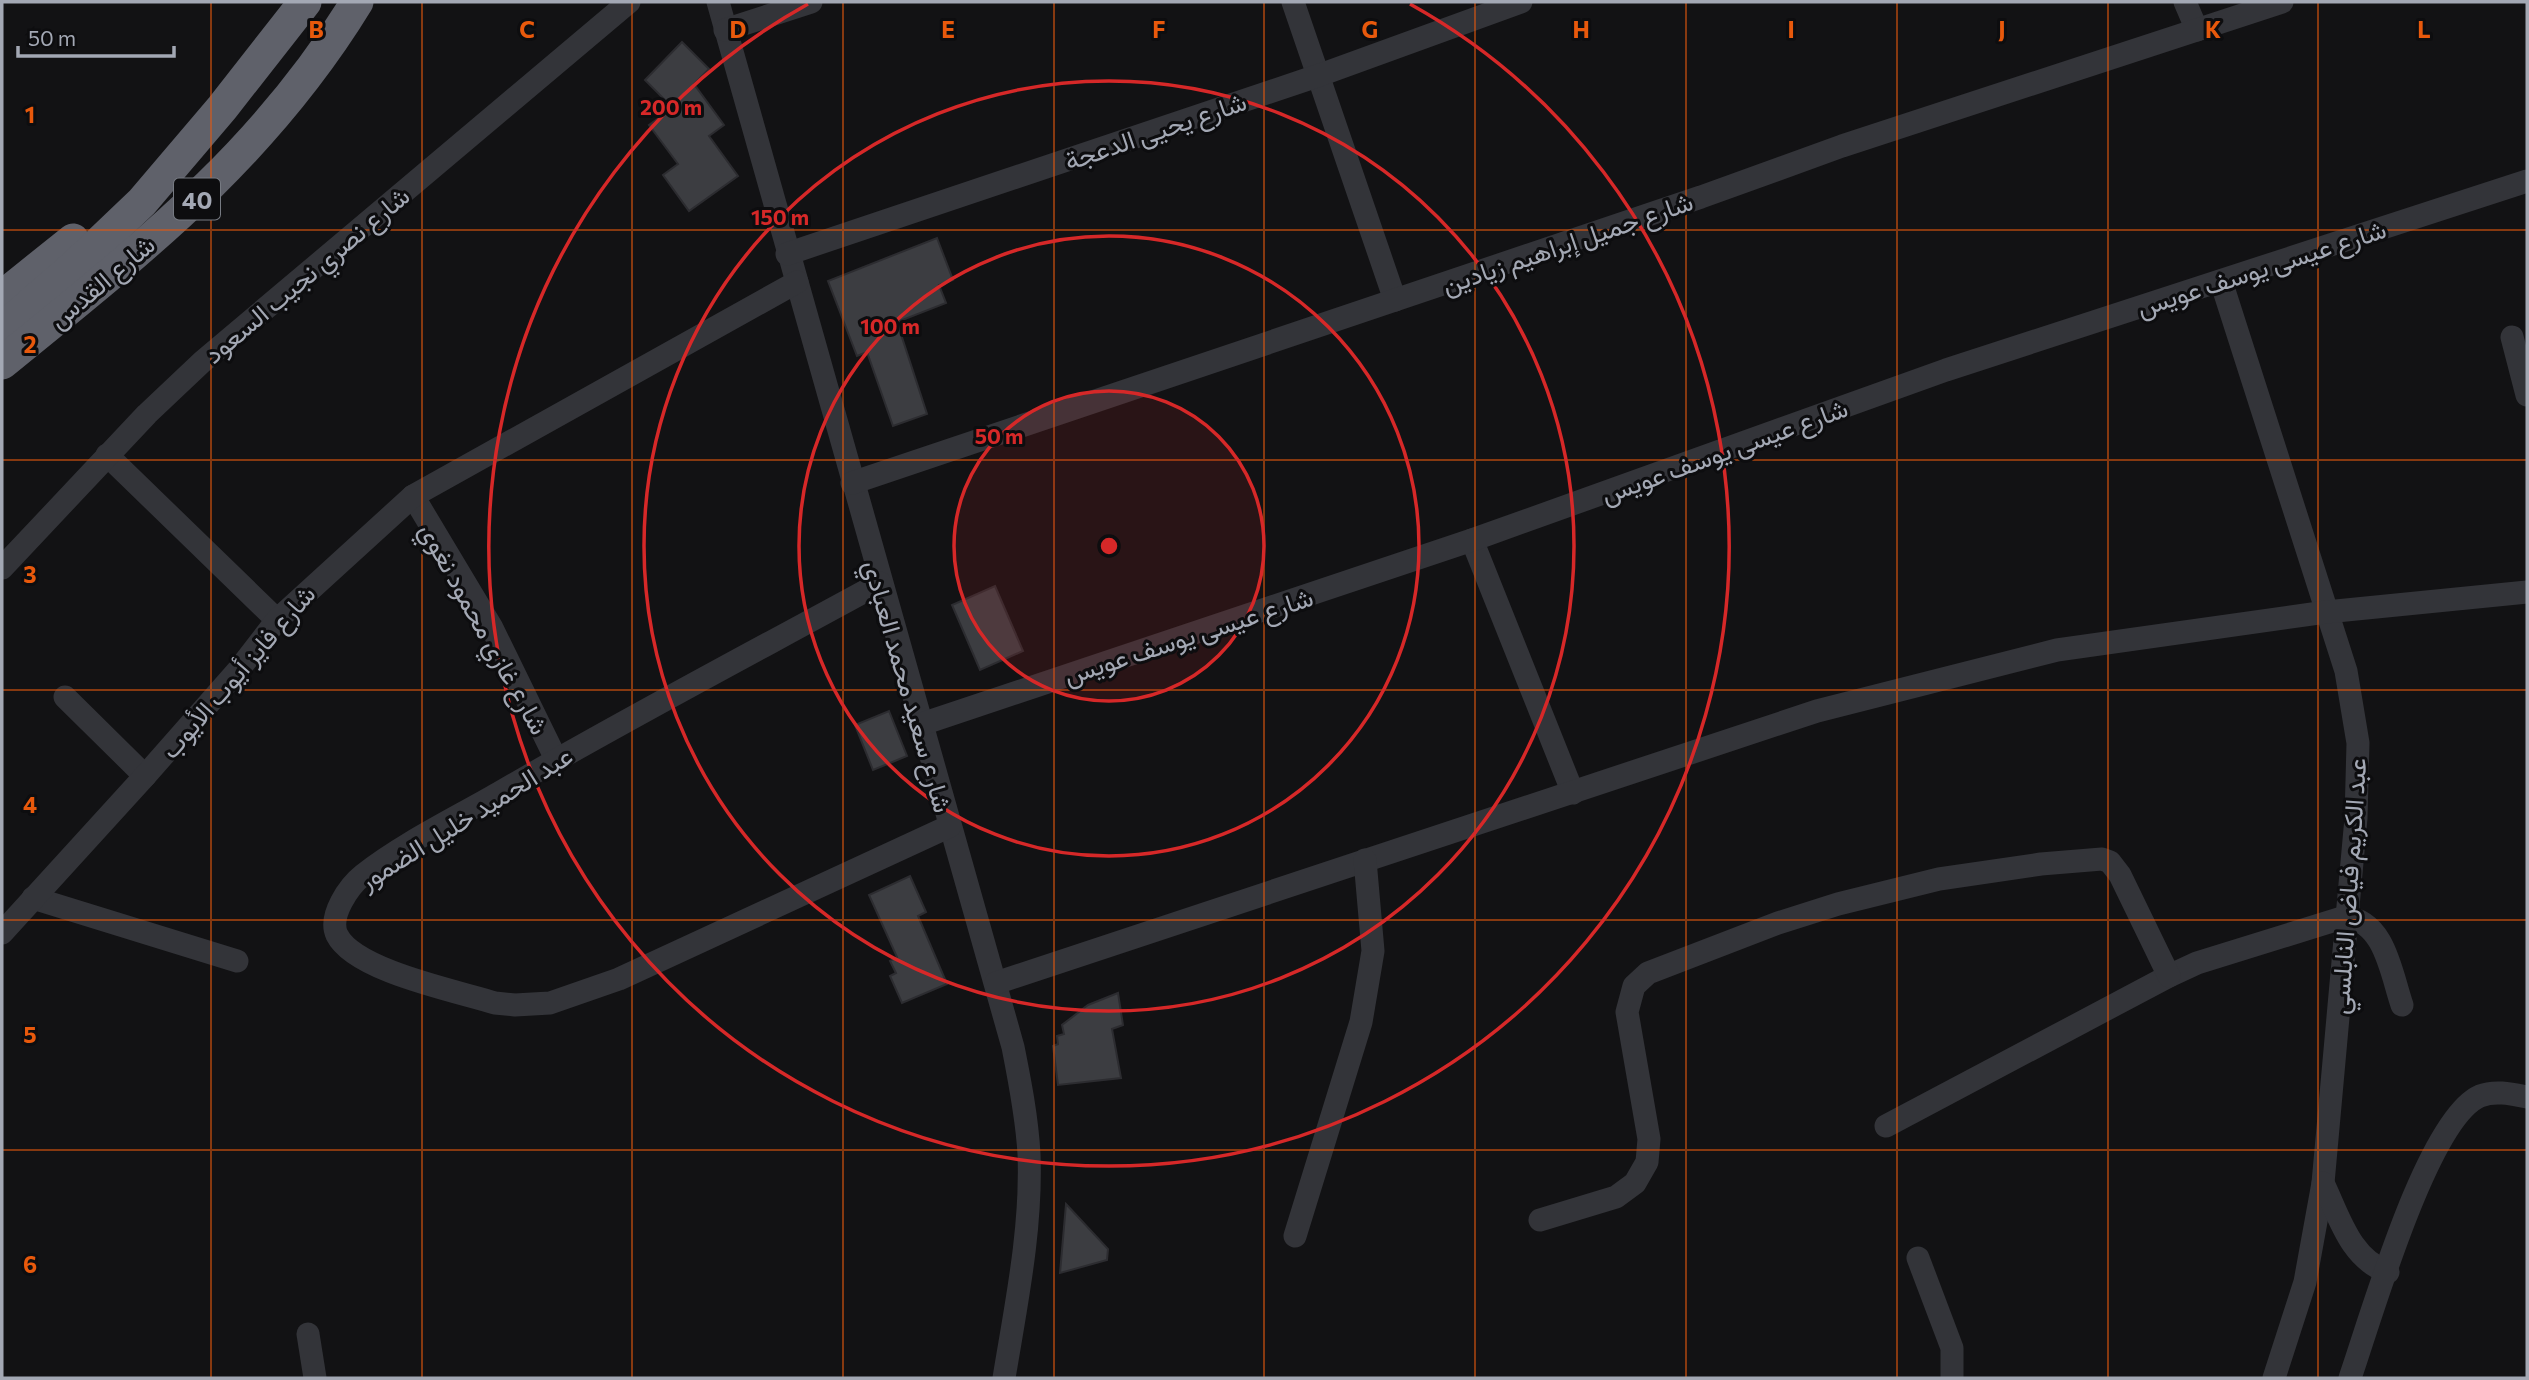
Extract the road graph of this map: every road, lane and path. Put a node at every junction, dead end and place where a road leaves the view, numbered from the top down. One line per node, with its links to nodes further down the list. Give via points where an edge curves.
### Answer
1 (305, 2): 12 (highway, شارع القدس / 40)
2 (357, 2): 13 (highway, شارع القدس / 40)
3 (629, 2): 26 (street, شارع نصري نجيب السعود, via 202,362)
4 (718, 2): 10 (street, شارع سعيد محمد العبادي)
5 (811, 2): 10 (street)
6 (1293, 2): 14 (street)
7 (1521, 2): 14 (street, شارع يحيى الدعجة)
8 (2185, 2): 11 (street)
9 (2281, 2): 11 (street, شارع جميل إبراهيم زيادين)
10 (725, 30): 17 (street, شارع سعيد محمد العبادي)
11 (2197, 30): 21 (street, شارع جميل إبراهيم زيادين)
12 (271, 43): 13 (highway, via 274,58 283,69 298,74); 16 (highway, شارع القدس / 40)
13 (312, 70): 24 (highway, شارع القدس / 40, via 255,141 194,202)
14 (1320, 75): 17 (street, شارع يحيى الدعجة); 21 (street)
15 (2527, 181): 18 (street, شارع عيسى يوسف عويس)
16 (142, 202): 20 (highway, via 99,218); 22 (highway, شارع القدس / 40)
17 (788, 254): 19 (street, شارع سعيد محمد العبادي)
18 (2221, 281): 29 (street, شارع عيسى يوسف عويس, via 1946,369); 33 (street, عبد الكريم فياض النابلسي)
19 (797, 282): 27 (street, شارع سعيد محمد العبادي); 28 (street, شارع فايز أيوب الأيوب)
20 (2, 297)
21 (1395, 300): 27 (street, شارع جميل إبراهيم زيادين)
22 (2, 329)
23 (2512, 337): 25 (street)
24 (2, 363)
25 (2527, 395)
26 (107, 455): 30 (street, شارع نصري نجيب السعود); 34 (street)
27 (852, 483): 31 (street, شارع سعيد محمد العبادي)
28 (413, 496): 34 (street, شارع فايز أيوب الأيوب); 37 (street, شارع غازي محمود نغوي, via 492,628)
29 (1472, 540): 36 (street, شارع عيسى يوسف عويس); 39 (street)
30 (2, 568)
31 (880, 583): 36 (street, شارع سعيد محمد العبادي); 37 (street, عبد الحميد خليل الضمور)
32 (2527, 592): 33 (street)
33 (2326, 612): 39 (street, via 2057,650 1817,711); 43 (street, عبد الكريم فياض النابلسي, via 2346,671 2358,743 2356,818)
34 (277, 620): 38 (street, شارع فايز أيوب الأيوب)
35 (65, 697): 38 (street)
36 (922, 724): 40 (street, شارع سعيد محمد العبادي)
37 (556, 760): 40 (street, عبد الحميد خليل الضمور, via 362,876 346,892 335,926 337,936 379,967 495,1003 550,1003 619,978)
38 (145, 776): 42 (street, شارع فايز أيوب الأيوب)
39 (1573, 793): 41 (street)
40 (950, 826): 47 (street, شارع سعيد محمد العبادي)
41 (1365, 860): 47 (street); 53 (street, via 1374,951 1361,1022)
42 (33, 898): 44 (street, شارع فايز أيوب الأيوب); 45 (street)
43 (2345, 917): 46 (street); 48 (street, via 2361,920 2374,931); 51 (street, عبد الكريم فياض النابلسي)
44 (2, 933)
45 (237, 961)
46 (2169, 976): 50 (street); 52 (street, via 2120,875 2102,859 1990,870 1888,890 1719,944 1647,973 1630,994 1627,1012 1649,1139 1642,1173 1616,1197)
47 (996, 983): 58 (street, شارع سعيد محمد العبادي, via 1022,1093 1029,1164)
48 (2402, 1005)
49 (2527, 1097): 55 (street, via 2492,1093 2479,1097 2459,1114 2418,1185)
50 (1886, 1126)
51 (2323, 1183): 55 (street, via 2360,1255); 60 (street, عبد الكريم فياض النابلسي, via 2305,1282)
52 (1540, 1220)
53 (1295, 1236)
54 (1918, 1258): 59 (street, via 1952,1348)
55 (2388, 1272): 61 (street)
56 (308, 1334): 57 (street)
57 (315, 1378)
58 (1004, 1378)
59 (1952, 1378)
60 (2274, 1378)
61 (2350, 1378)

